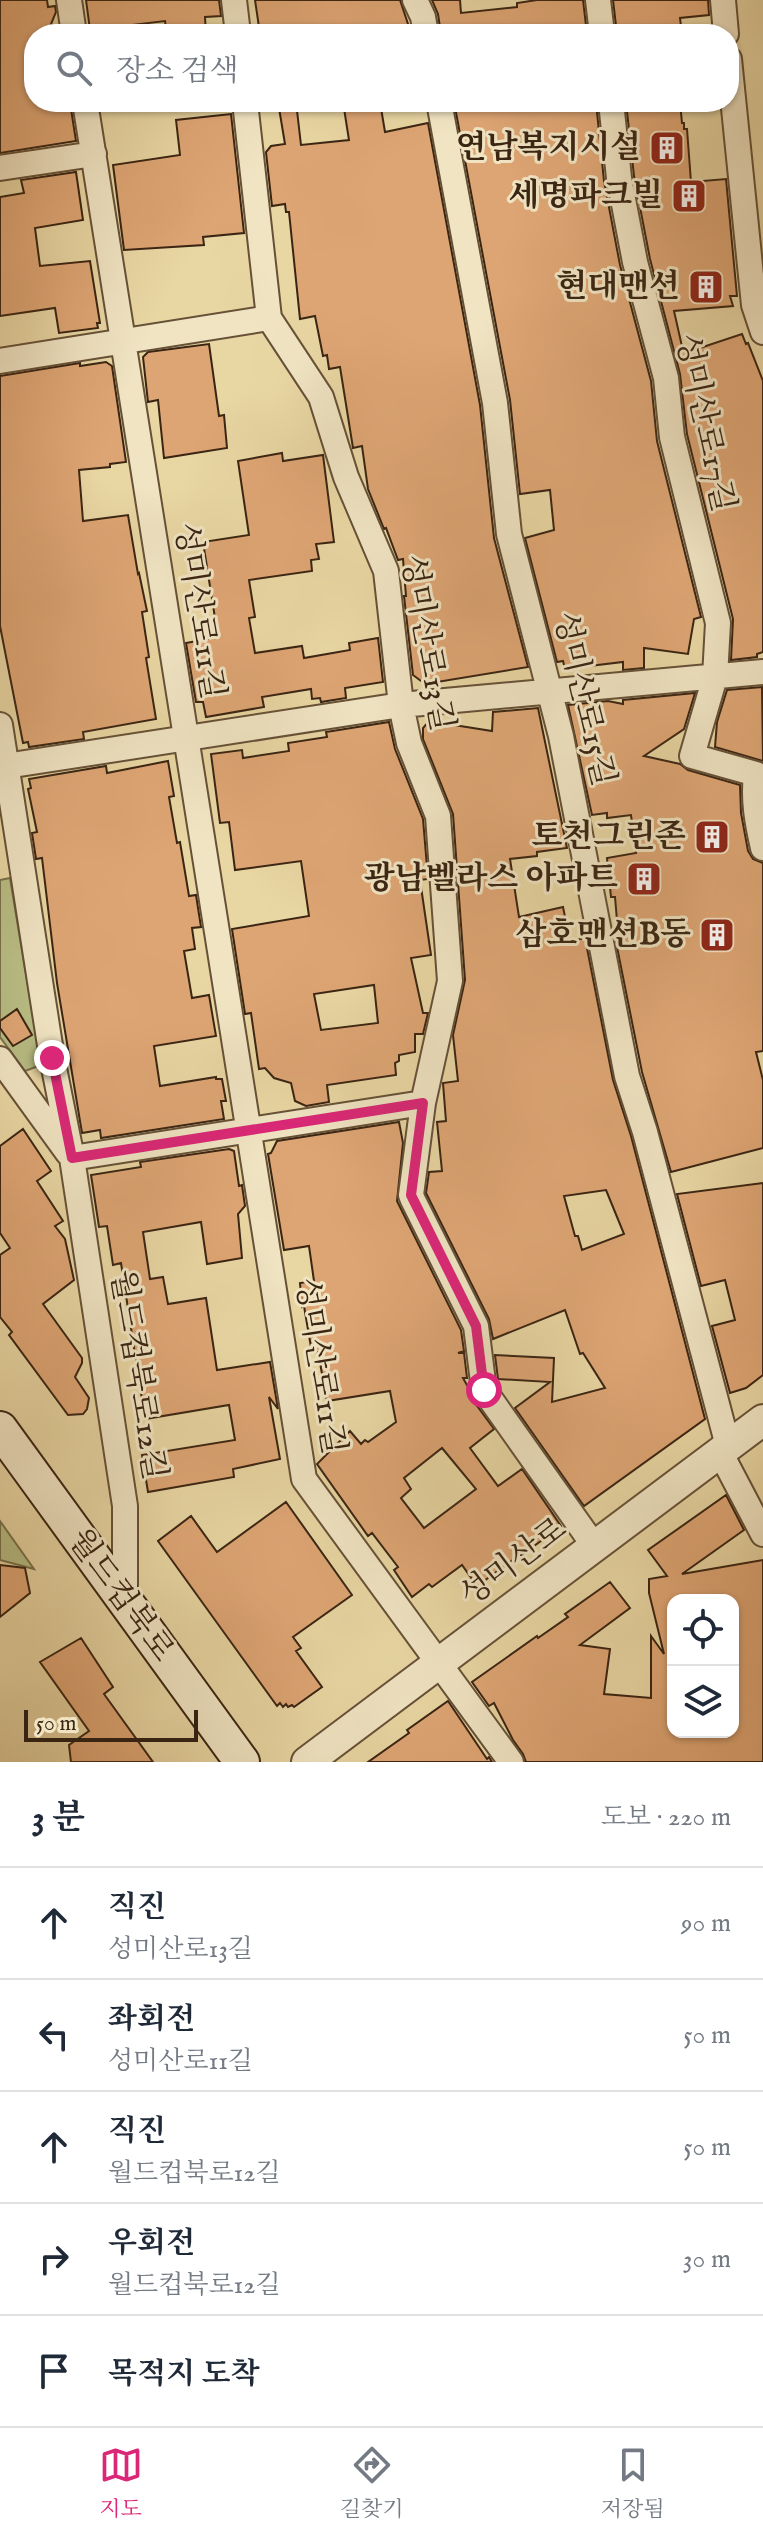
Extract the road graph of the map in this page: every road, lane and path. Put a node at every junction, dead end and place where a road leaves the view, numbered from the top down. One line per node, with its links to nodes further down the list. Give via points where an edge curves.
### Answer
1 (69, 0): 6 (street)
2 (234, 0): 7 (street)
3 (415, 0): 8 (street)
4 (598, 0): 9 (street)
5 (723, 0): 10 (street)
6 (73, 24)
7 (237, 24)
8 (424, 24)
9 (601, 24)
10 (725, 24)
11 (87, 112): 16 (street, 성미산로11길)
12 (246, 112): 19 (street, 성미산로13길)
13 (441, 112): 25 (street, 성미산로15길, via 495,403 509,534)
14 (612, 112): 24 (street, 성미산로17길, via 635,262 666,378 672,437 718,623)
15 (735, 112): 18 (street)
16 (94, 154): 17 (street); 21 (street, 성미산로11길)
17 (0, 168)
18 (758, 302): 20 (street)
19 (269, 318): 21 (street); 26 (street, 성미산로13길, via 321,397 346,477 386,571)
20 (763, 332)
21 (122, 341): 22 (street); 28 (street, 성미산로11길)
22 (0, 361)
23 (763, 672): 24 (street)
24 (715, 677): 25 (street); 30 (street, 성미산로17길, via 692,756 756,774 755,815)
25 (549, 692): 26 (street); 37 (street, 성미산로15길, via 627,1076)
26 (401, 705): 28 (street); 32 (street, 성미산로13길, via 409,743 438,816 450,981)
27 (0, 725): 29 (street, 월드컵북로12길)
28 (187, 738): 29 (street); 33 (street, 성미산로11길)
29 (3, 766): 34 (street, 월드컵북로12길)
30 (763, 848)
31 (0, 1059): 34 (street)
32 (423, 1103): 33 (street); 39 (street, 성미산로13길, via 411,1195 476,1326 484,1390)
33 (249, 1130): 34 (street); 41 (street, 성미산로11길, via 304,1479)
34 (72, 1158): 40 (street, 월드컵북로12길, via 125,1506)
35 (763, 1420): 37 (street, 성미산로)
36 (0, 1429): 40 (main road, 월드컵북로)
37 (724, 1449): 38 (street, 성미산로15길); 39 (street, 성미산로)
38 (763, 1534)
39 (595, 1547): 41 (street, 성미산로)
40 (125, 1604): 42 (main road, 월드컵북로)
41 (440, 1664): 43 (street, 성미산로); 44 (street, 성미산로11길)
42 (242, 1762)
43 (307, 1762)
44 (511, 1762)

